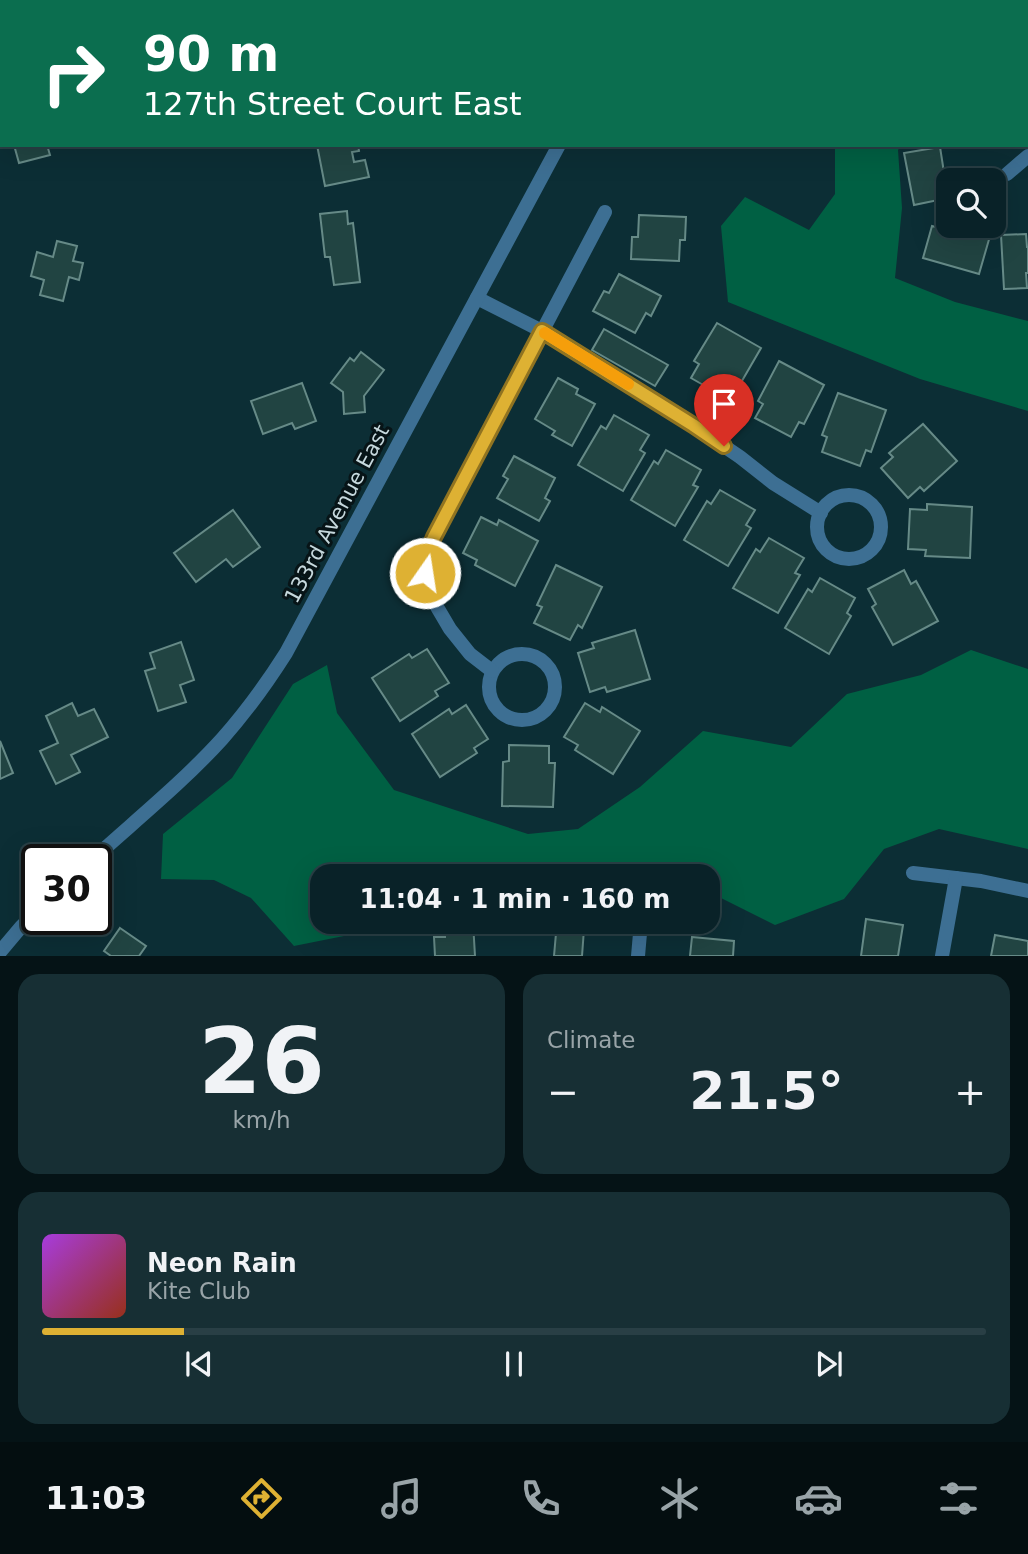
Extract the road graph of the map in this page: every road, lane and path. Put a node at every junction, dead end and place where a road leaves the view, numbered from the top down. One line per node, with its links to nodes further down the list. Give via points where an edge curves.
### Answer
1 (558, 147): 5 (street, 133rd Avenue East)
2 (1028, 156): 3 (street)
3 (1007, 174)
4 (605, 212): 6 (street)
5 (477, 298): 6 (street); 9 (street, 133rd Avenue East, via 274,672 220,741)
6 (542, 331): 7 (street, via 693,425); 8 (street, via 425,559 427,590 437,608 470,654)
7 (821, 513): 7 (street, via 818,536 836,557 857,559 867,554 880,536 878,515 863,499 842,496)
8 (492, 671): 8 (street, via 492,703 508,718 530,720 548,708 554,676 540,659 519,654)
9 (110, 844)
10 (913, 873): 11 (street)
11 (956, 878): 12 (street); 18 (street)
12 (1028, 891)
13 (21, 929): 15 (street)
14 (640, 934): 17 (street)
15 (0, 952): 16 (street)
16 (6, 956)
17 (638, 956)
18 (942, 956)

